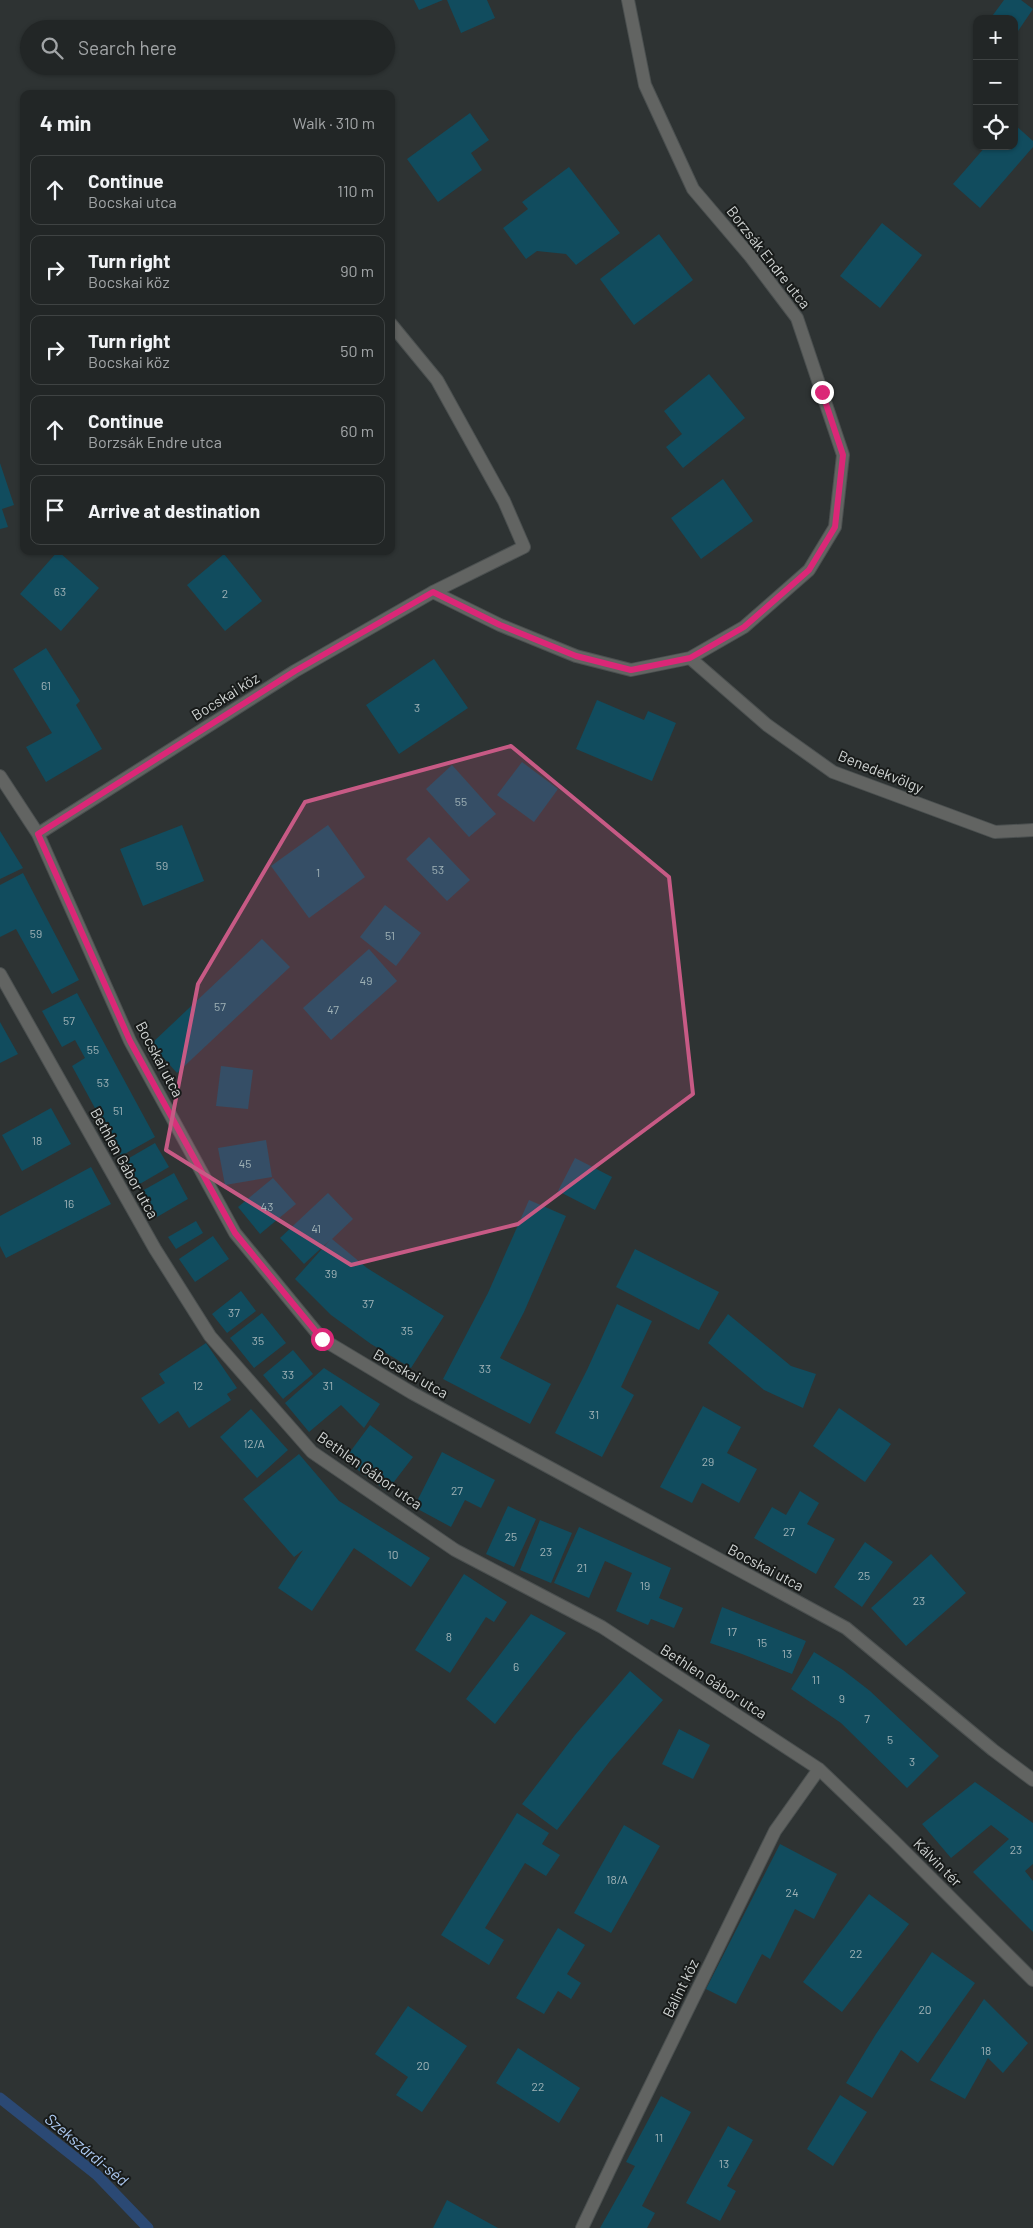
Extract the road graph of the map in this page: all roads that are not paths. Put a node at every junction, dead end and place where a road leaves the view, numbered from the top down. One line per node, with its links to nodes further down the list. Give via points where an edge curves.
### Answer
1 (628, 0): 4 (street, Borzsák Endre utca, via 645,85 693,189 797,318 843,455 835,527 809,570 744,627)
2 (395, 329): 3 (street, Bocskai köz, via 437,380 504,501 524,547)
3 (433, 592): 4 (street, via 500,625 576,656 631,670); 7 (street, Bocskai köz, via 295,671)
4 (690, 658): 6 (street, Benedekvölgy, via 767,725 833,772 995,832)
5 (0, 776): 7 (street, Bocskai utca)
6 (1033, 830)
7 (38, 834): 10 (street, Bocskai utca, via 130,1041 235,1233 322,1339 412,1394 846,1628)
8 (0, 974): 9 (street, Bethlen Gábor utca, via 154,1249 210,1336 312,1452 455,1550 602,1627)
9 (819, 1769): 11 (street, Kálvin tér); 12 (street, Bálint köz, via 775,1831)
10 (1033, 1780)
11 (1033, 1980)
12 (582, 2228)

